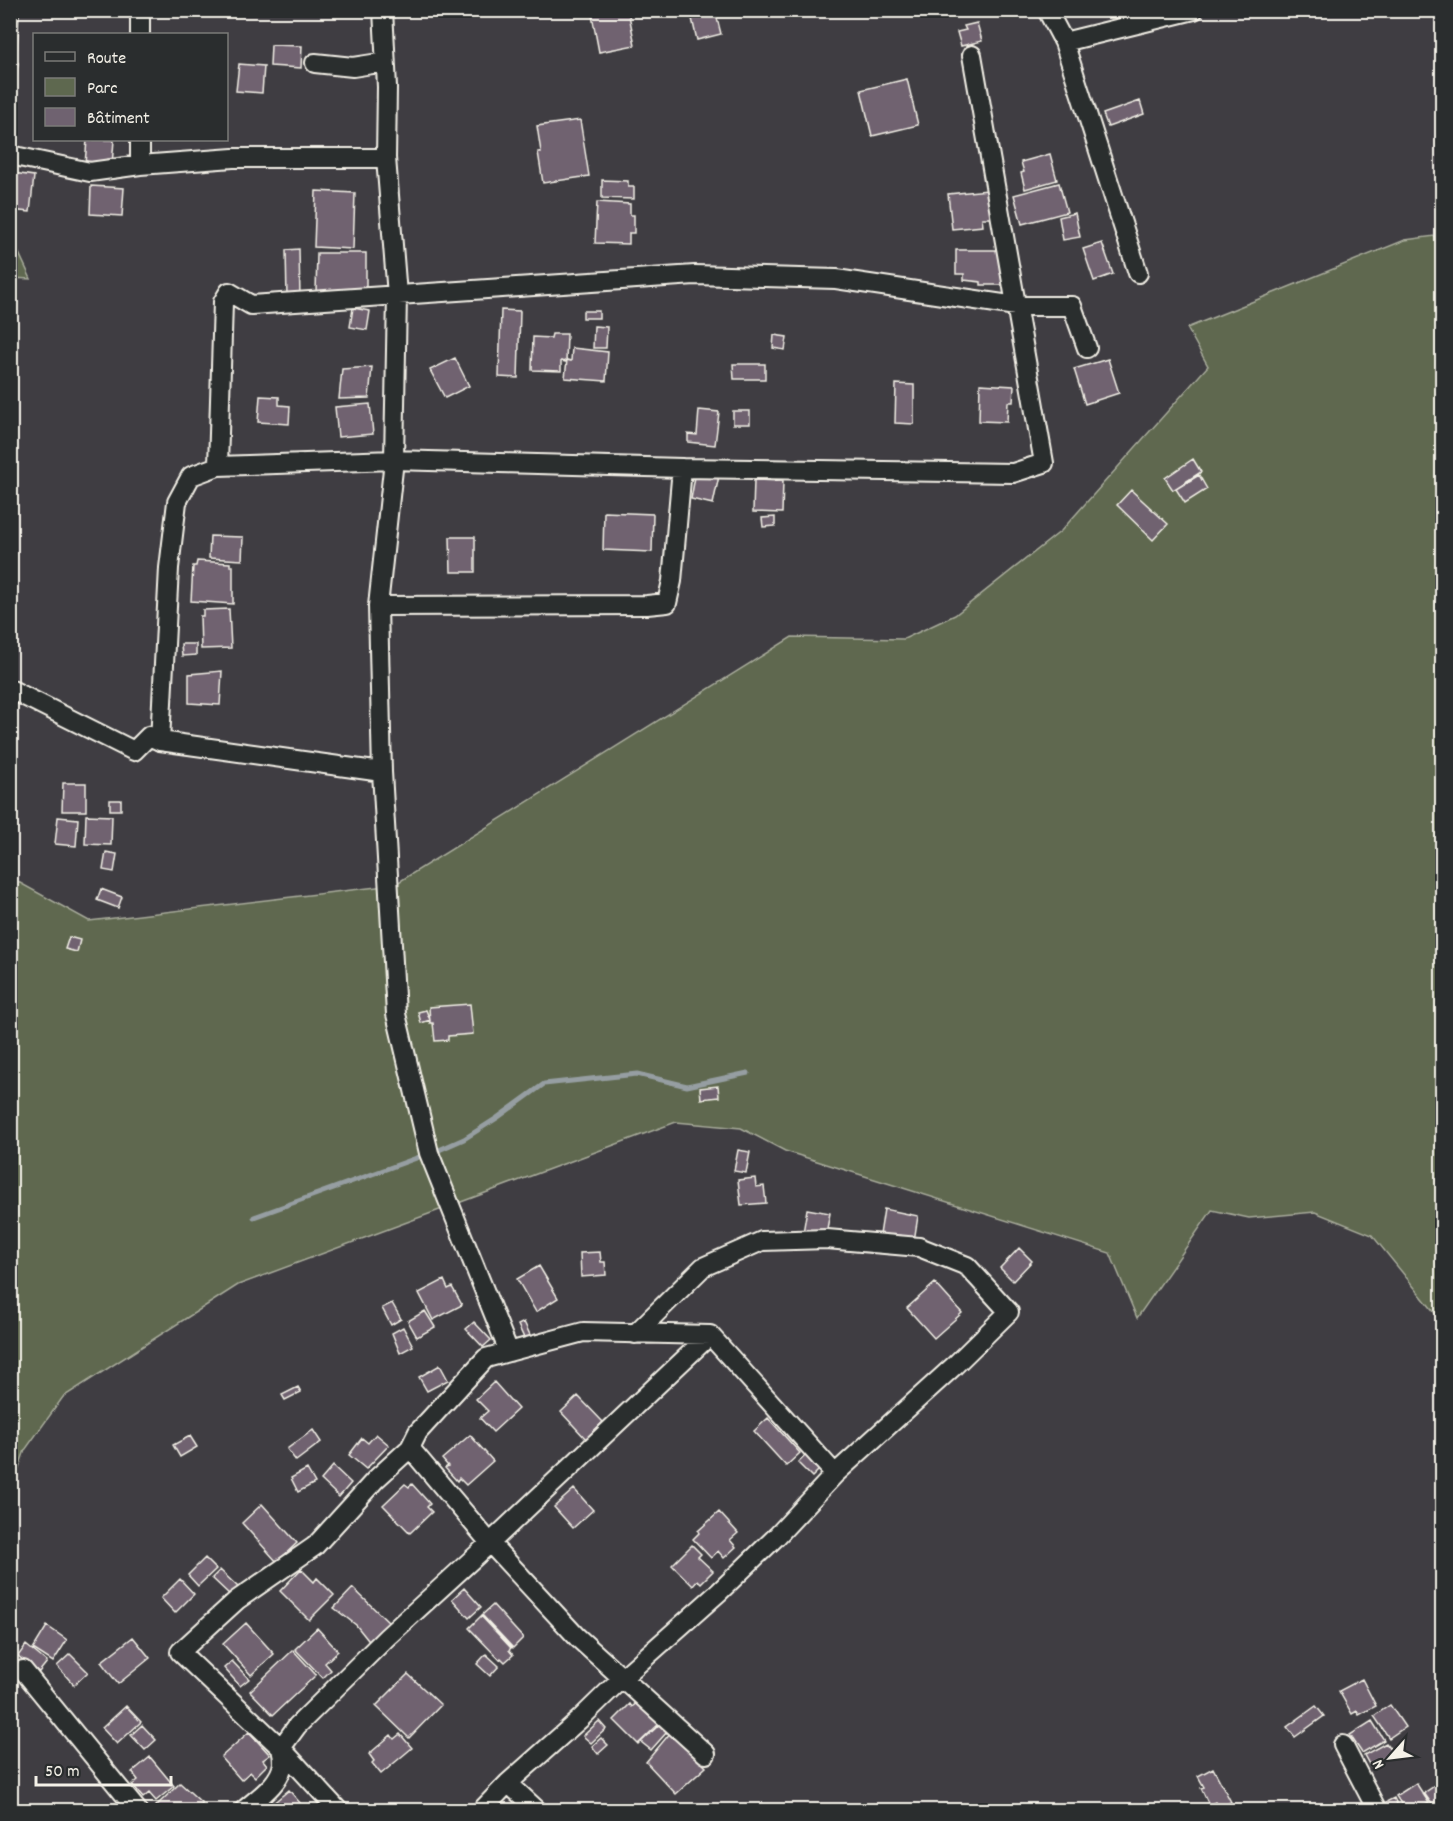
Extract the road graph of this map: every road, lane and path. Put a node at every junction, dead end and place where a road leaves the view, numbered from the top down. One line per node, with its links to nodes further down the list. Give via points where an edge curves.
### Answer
1 (140, 10): 5 (street)
2 (383, 10): 8 (street)
3 (1047, 10): 6 (street)
4 (1194, 10): 6 (street)
5 (140, 33)
6 (1064, 42): 14 (street)
7 (972, 55): 16 (street)
8 (385, 62): 9 (street, via 352,67); 12 (street)
9 (315, 63)
10 (140, 141): 13 (street)
11 (10, 155): 13 (street, via 90,172)
12 (386, 158): 13 (street, via 233,158); 15 (street)
13 (140, 165)
14 (1138, 273)
15 (397, 295): 16 (street, via 695,275 836,279); 18 (street); 19 (street, via 251,305 229,292 223,302)
16 (1016, 306): 17 (street, via 1072,306); 20 (street, via 1044,463 1013,473)
17 (1087, 348)
18 (394, 460): 19 (street); 20 (street); 21 (street)
19 (218, 466): 23 (street, via 191,476 177,502 169,568)
20 (682, 468): 21 (street, via 668,603)
21 (378, 606): 24 (street)
22 (10, 689): 23 (street, via 134,751 149,736)
23 (160, 741): 24 (street)
24 (382, 772): 27 (street, via 396,1014 429,1153)
25 (634, 1334): 26 (street); 27 (street, via 583,1332); 29 (street, via 703,1267 762,1241 827,1239 919,1247 967,1266 1009,1312)
26 (710, 1335): 29 (street); 30 (street)
27 (509, 1352): 28 (street, via 486,1358 418,1432)
28 (410, 1448): 30 (street); 34 (street, via 315,1546 237,1600 180,1652)
29 (835, 1474): 32 (street, via 736,1576)
30 (490, 1543): 32 (street, via 577,1638); 34 (street, via 387,1637 297,1726)
31 (23, 1670): 37 (street)
32 (621, 1679): 35 (street); 36 (street)
33 (1343, 1745): 42 (street)
34 (281, 1748): 38 (street, via 283,1763 279,1773); 39 (street)
35 (706, 1754)
36 (508, 1783): 40 (street); 41 (street)
37 (137, 1810)
38 (244, 1810)
39 (338, 1810)
40 (482, 1810)
41 (537, 1810)
42 (1377, 1810)

